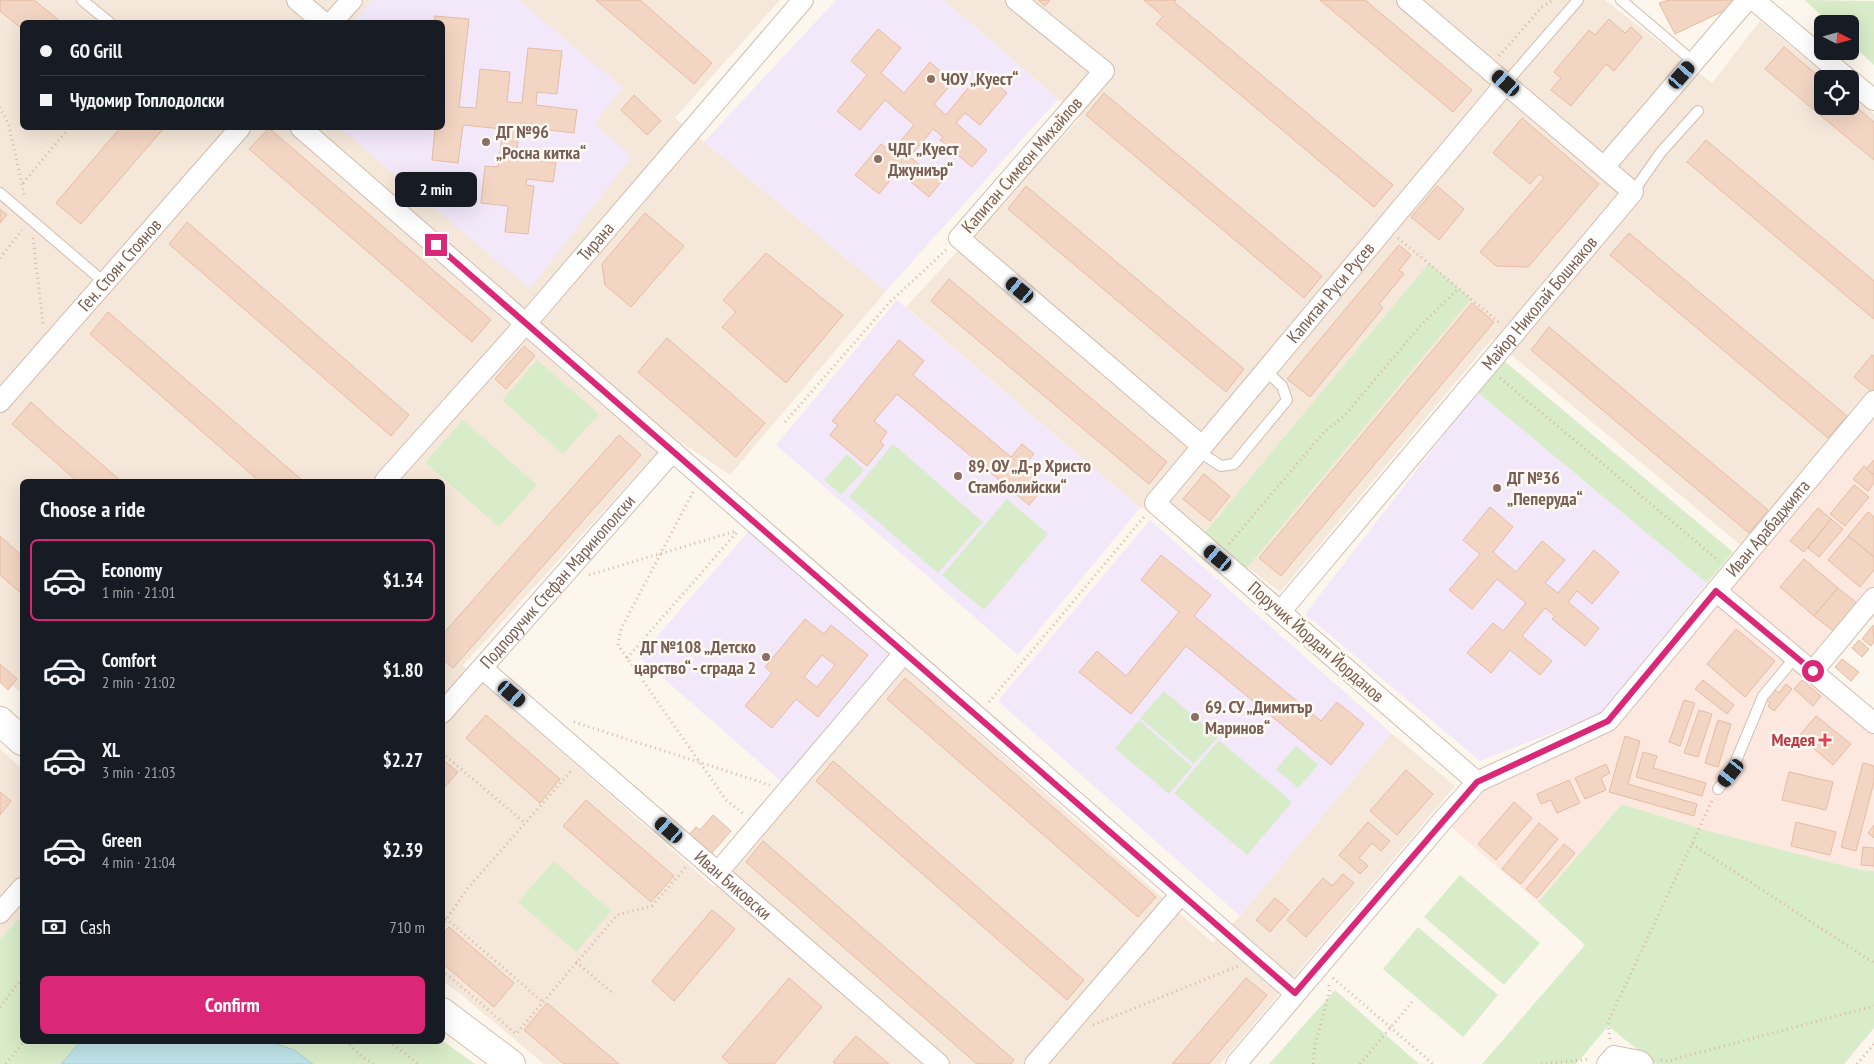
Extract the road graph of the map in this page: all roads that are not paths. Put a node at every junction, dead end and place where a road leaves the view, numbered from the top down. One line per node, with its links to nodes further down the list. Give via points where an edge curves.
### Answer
1 (82, 0): 11 (lane)
2 (297, 0): 12 (street)
3 (352, 0): 13 (street)
4 (803, 0): 26 (street, Тирана)
5 (1016, 0): 30 (street, Капитан Симеон Михайлов, via 1104,71 959,238)
6 (1407, 0): 16 (street)
7 (1578, 0): 16 (lane)
8 (1621, 0): 14 (lane)
9 (1747, 0): 14 (street)
10 (1754, 0): 15 (street)
11 (107, 20)
12 (322, 20)
13 (334, 20)
14 (1694, 62): 22 (street)
15 (1837, 70)
16 (1506, 83): 22 (street); 27 (street, Капитан Руси Русев)
17 (1859, 88): 18 (street)
18 (1874, 100)
19 (1698, 111): 23 (lane, via 1661,152)
20 (233, 130): 25 (street, Ген. Стоян Стоянов)
21 (303, 130): 26 (street)
22 (1604, 167): 23 (street)
23 (1633, 192): 36 (street, Майор Николай Бошнаков)
24 (0, 194): 25 (lane)
25 (104, 283): 29 (street, Ген. Стоян Стоянов)
26 (525, 323): 31 (street); 32 (street, Тирана)
27 (1266, 371): 30 (street, Капитан Руси Русев); 30 (lane, via 1282,386 1287,400 1249,447 1234,464 1221,466)
28 (1874, 401): 34 (street, Иван Арабаджията)
29 (0, 402)
30 (1200, 449): 33 (street, Капитан Руси Русев)
31 (672, 451): 37 (street); 39 (street, Подпоручик Стефан Маринополски)
32 (387, 479)
33 (1155, 503): 36 (street, Поручик Йордан Йорданов)
34 (1716, 591): 38 (street); 45 (street, Иван Арабаджията, via 1608,721)
35 (1874, 598): 40 (street)
36 (1281, 612): 45 (street, Поручик Йордан Йорданов)
37 (904, 653): 47 (street); 49 (street)
38 (1796, 656): 40 (street); 46 (lane, via 1763,696 1731,773)
39 (482, 668): 41 (street, Подпоручик Стефан Маринополски); 47 (street, Иван Биковски)
40 (1813, 671): 43 (street)
41 (445, 710)
42 (0, 721): 44 (street)
43 (1874, 723)
44 (20, 739)
45 (1477, 782): 51 (street, Иван Арабаджията)
46 (1718, 789)
47 (718, 872): 56 (street, Иван Биковски)
48 (20, 890): 50 (street)
49 (1181, 894): 51 (street); 57 (street)
50 (0, 913)
51 (1295, 993): 58 (street, Иван Арабаджията)
52 (445, 1014): 55 (street)
53 (1610, 1060): 54 (street)
54 (1651, 1062)
55 (511, 1064)
56 (939, 1064)
57 (1035, 1064)
58 (1236, 1064)

